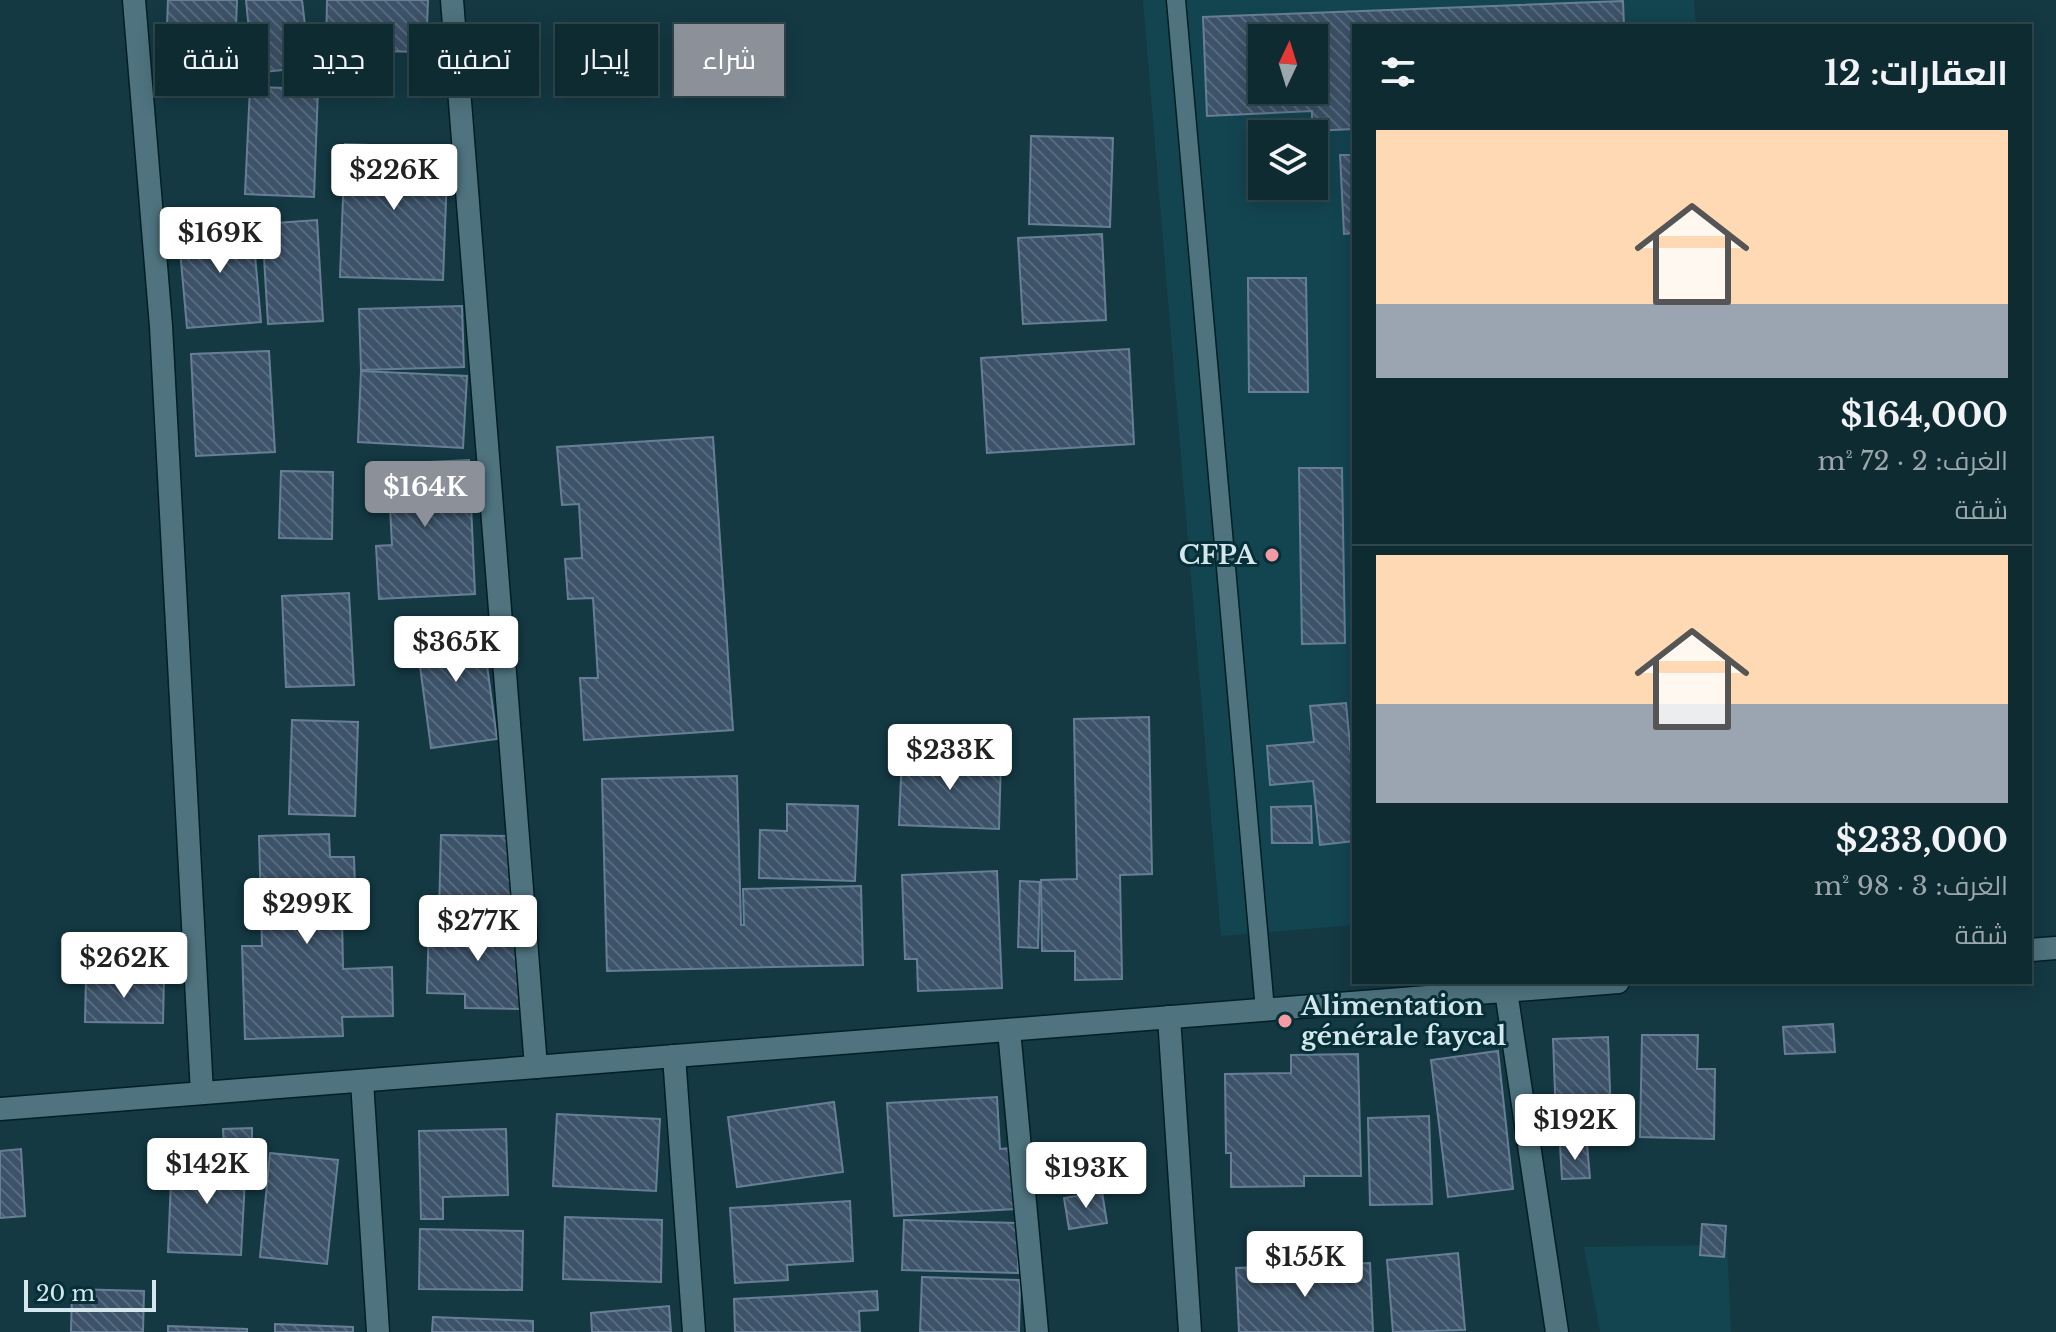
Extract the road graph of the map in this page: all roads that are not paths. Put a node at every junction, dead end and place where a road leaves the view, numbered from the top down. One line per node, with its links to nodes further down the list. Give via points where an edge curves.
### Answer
1 (134, 0): 14 (street, via 161,326)
2 (452, 0): 12 (street)
3 (1176, 0): 8 (lane)
4 (2056, 948): 5 (street)
5 (2032, 950)
6 (1593, 984): 7 (street)
7 (1506, 991): 8 (street); 20 (street)
8 (1265, 1010): 9 (street)
9 (1169, 1017): 10 (street); 19 (street)
10 (1009, 1030): 11 (street); 18 (street)
11 (674, 1056): 12 (street); 17 (street)
12 (536, 1067): 13 (street)
13 (362, 1081): 14 (street); 16 (street)
14 (202, 1093): 15 (street)
15 (0, 1109)
16 (378, 1332)
17 (694, 1332)
18 (1037, 1332)
19 (1190, 1332)
20 (1557, 1332)

